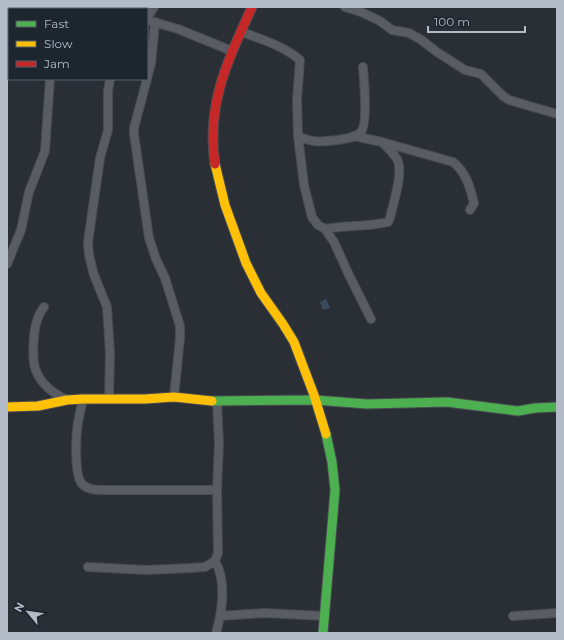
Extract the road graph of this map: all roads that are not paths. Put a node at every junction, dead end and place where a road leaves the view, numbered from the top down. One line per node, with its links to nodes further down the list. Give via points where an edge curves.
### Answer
1 (154, 7): 4 (street)
2 (252, 7): 5 (street)
3 (344, 7): 12 (street, via 380,21 392,30 409,34 466,70 481,74 509,100)
4 (150, 20): 6 (street); 8 (street, via 151,64)
5 (241, 32): 6 (street); 13 (street, via 270,42 300,60)
6 (232, 52): 26 (street, via 219,87 214,115 212,150 217,178 224,206 257,286 292,338)
7 (363, 67): 14 (street, via 363,126 361,133)
8 (148, 75)
9 (50, 80): 18 (street, via 45,151 29,192 21,230)
10 (110, 80): 23 (street, via 108,130 98,165 88,242 94,275 106,307 110,354)
11 (147, 80): 21 (street, via 134,134 149,238 180,326)
12 (557, 114)
13 (298, 136): 14 (street, via 313,142); 17 (street, via 304,185 312,217)
14 (354, 136): 15 (street)
15 (382, 142): 16 (street, via 453,162 459,166 467,180 474,203); 17 (street, via 397,158 399,165 388,222)
16 (470, 210)
17 (325, 229): 20 (street, via 334,242)
18 (7, 264)
19 (44, 307): 24 (street, via 37,319 35,332 33,359 36,372 53,393)
20 (371, 319)
21 (174, 397): 23 (street); 25 (street)
22 (83, 398): 23 (street); 24 (street); 29 (street, via 78,417 77,446 78,472 80,482 84,486 101,490)
23 (109, 398)
24 (67, 400): 27 (street, via 38,406)
25 (216, 400): 26 (street); 29 (street, via 219,444)
26 (315, 400): 28 (street, via 368,404 447,402 518,411); 34 (street, via 325,426 335,472)
27 (7, 407)
28 (557, 407)
29 (217, 490): 30 (street, via 218,553)
30 (215, 561): 31 (street, via 205,567 190,568 147,570); 33 (street, via 222,591)
31 (88, 567)
32 (557, 613): 35 (street)
33 (220, 616): 34 (street, via 265,613); 36 (street)
34 (324, 616): 37 (street)
35 (513, 616)
36 (216, 633)
37 (323, 633)

